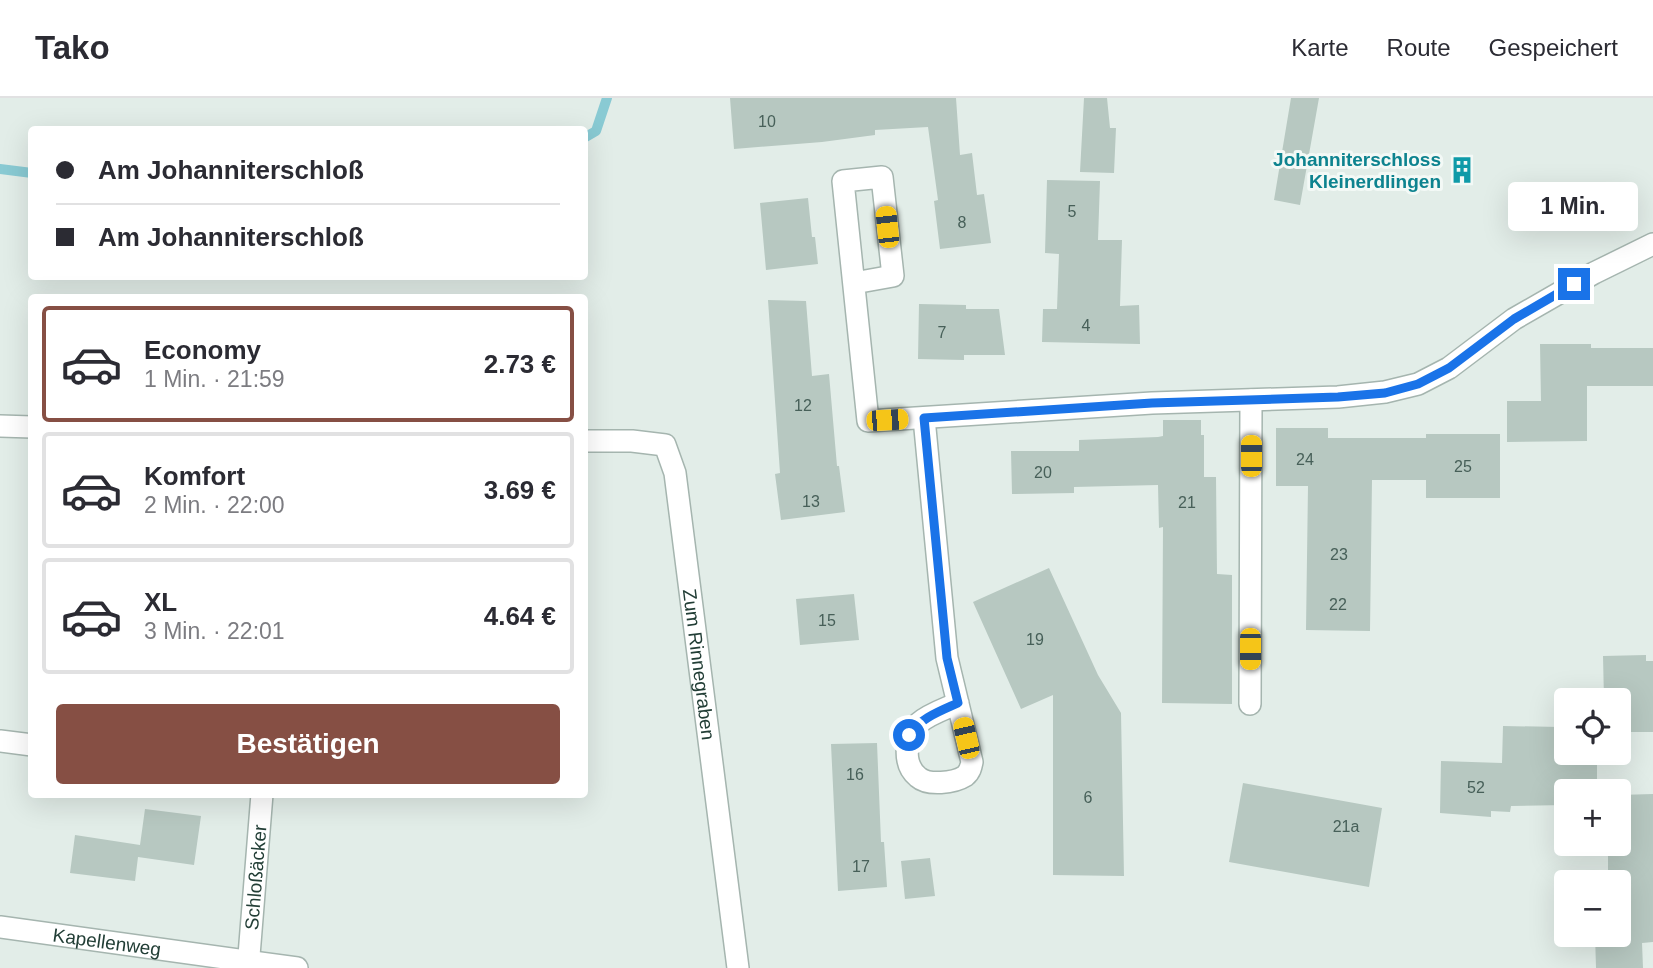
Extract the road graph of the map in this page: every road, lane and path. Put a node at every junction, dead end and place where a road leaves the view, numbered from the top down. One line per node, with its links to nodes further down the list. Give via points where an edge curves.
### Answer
1 (1653, 244): 3 (street, via 1514,319 1449,368 1418,384 1385,393)
2 (854, 283): 2 (street, via 843,181 882,177 892,276); 4 (street, via 868,421)
3 (1251, 400): 4 (street); 9 (street)
4 (924, 418): 8 (street, via 947,658)
5 (0, 426): 6 (street)
6 (28, 427)
7 (588, 441): 16 (street, Zum Rinnegraben, via 665,445 675,473)
8 (958, 703)
9 (1250, 704)
10 (0, 741): 11 (street)
11 (28, 744)
12 (262, 798): 14 (street, Schloßäcker)
13 (0, 927): 14 (street, Kapellenweg)
14 (248, 964): 15 (street, Kapellenweg)
15 (297, 968)
16 (738, 968)

